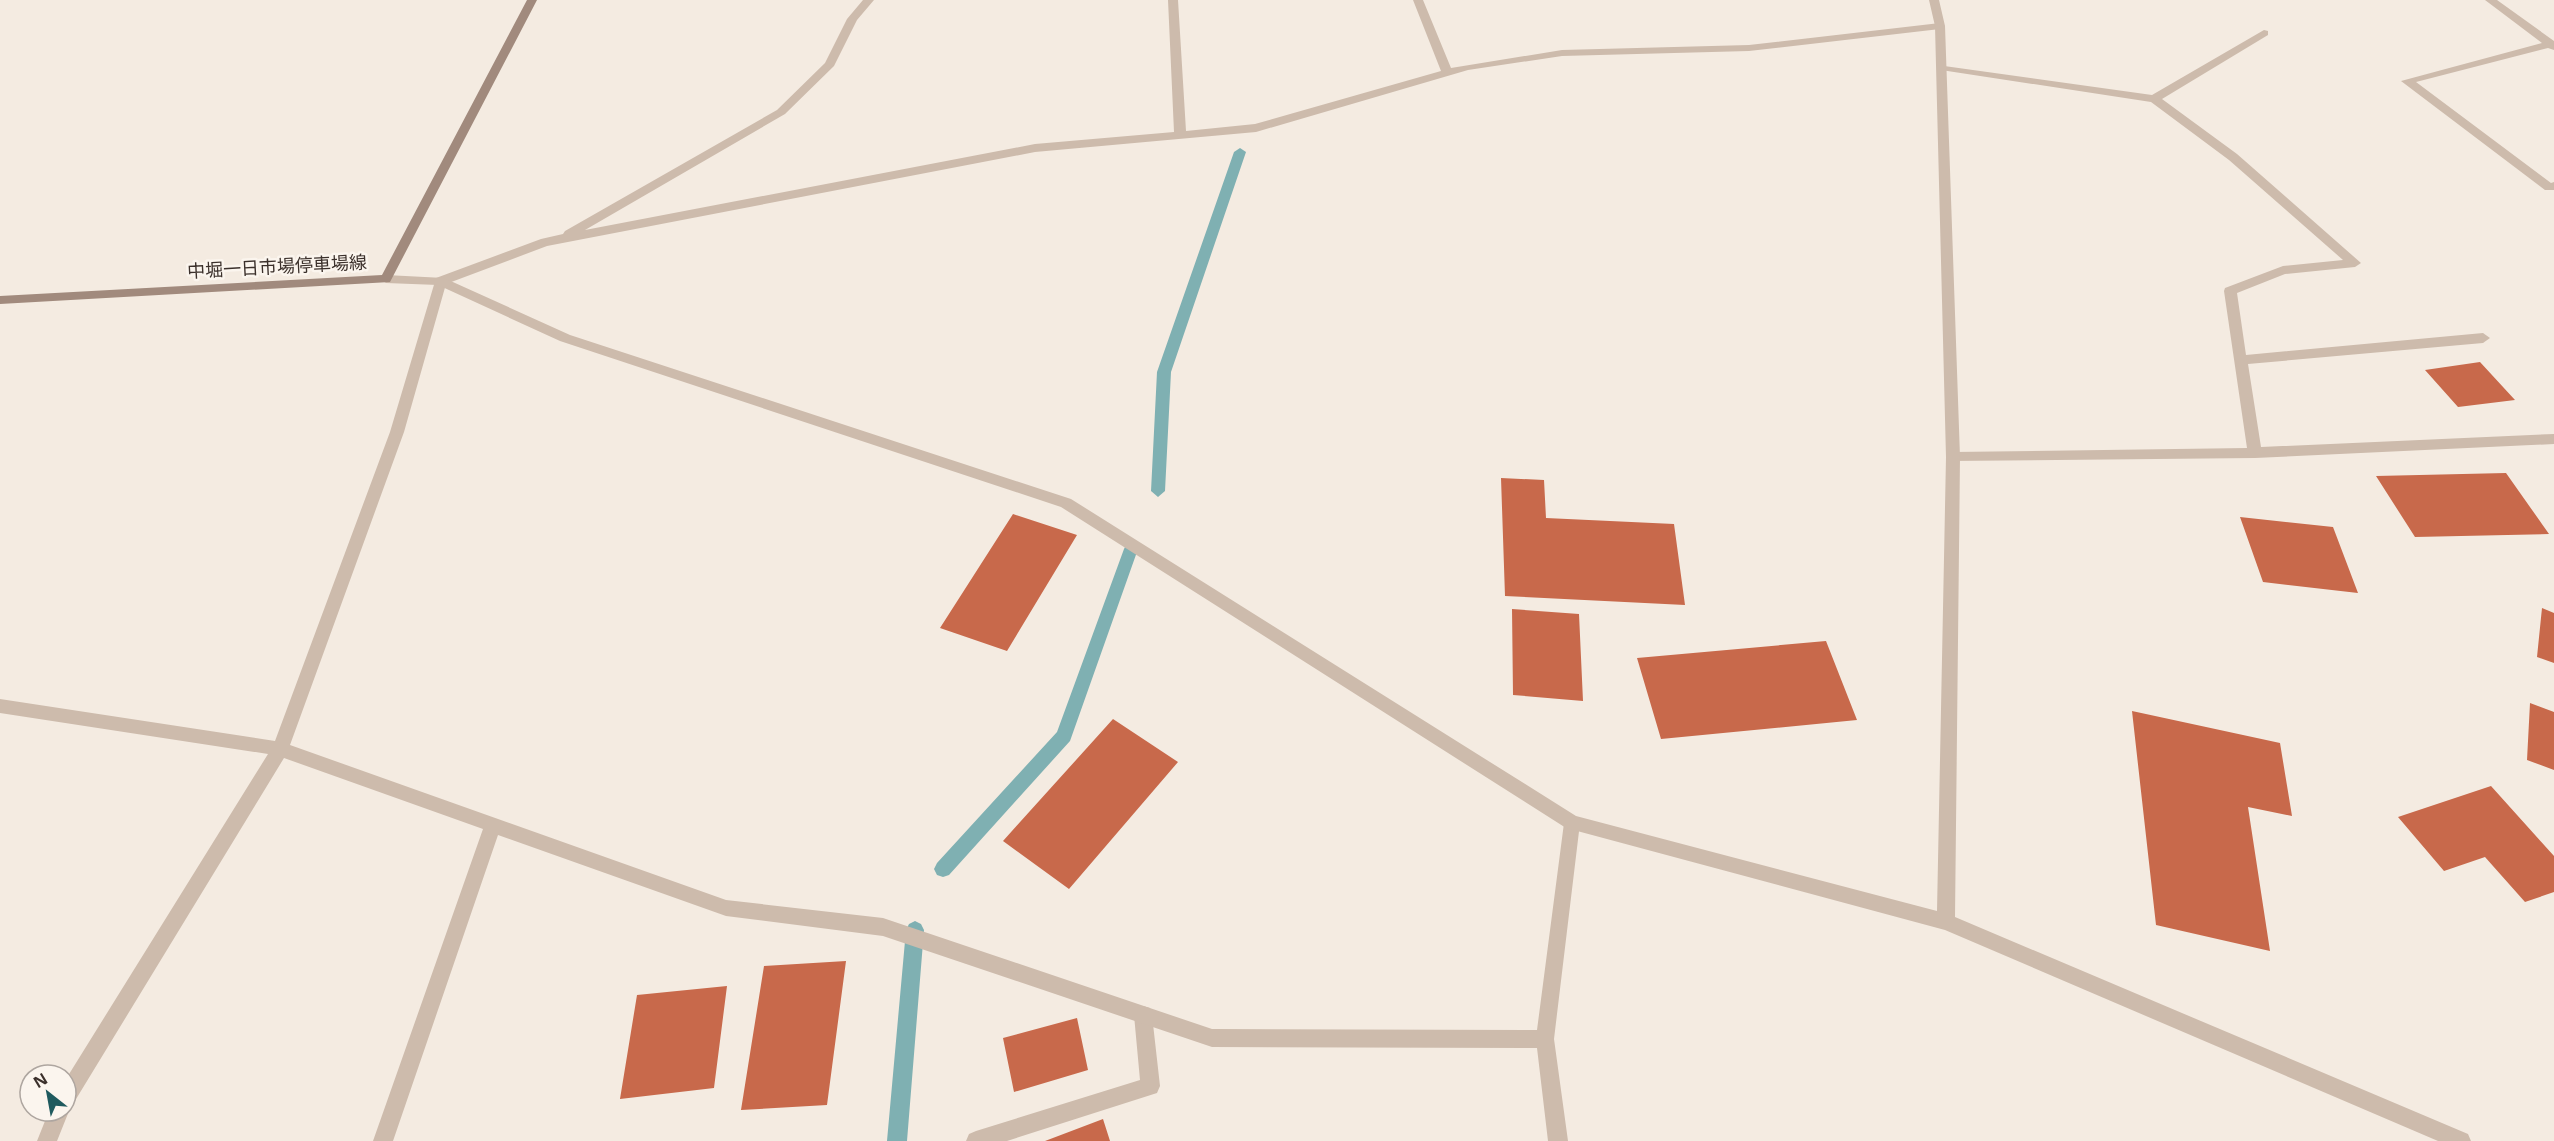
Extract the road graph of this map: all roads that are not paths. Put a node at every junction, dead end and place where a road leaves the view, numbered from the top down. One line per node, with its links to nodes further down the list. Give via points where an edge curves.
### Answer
1 (532, 0): 16 (main road, 中堀一日市場停車場線)
2 (869, 0): 15 (street, via 852,19 830,64 781,112)
3 (1173, 0): 13 (street)
4 (1418, 0): 11 (street)
5 (1934, 0): 7 (street)
6 (2490, 0): 9 (street)
7 (1940, 26): 10 (street); 11 (street, via 1749,48 1562,52)
8 (2264, 33): 12 (street)
9 (2552, 46): 14 (street, via 2407,81 2549,187)
10 (1941, 67): 12 (street); 23 (street)
11 (1447, 73): 13 (street, via 1256,128)
12 (2154, 99): 20 (street, via 2234,157 2355,264 2283,270 2230,291)
13 (1180, 135): 15 (street, via 1035,148)
14 (2554, 186)
15 (559, 240): 17 (street)
16 (387, 279): 17 (street); 18 (main road, 中堀一日市場停車場線)
17 (440, 281): 25 (street, via 397,432); 26 (street, via 565,338 1066,503)
18 (0, 300)
19 (2483, 338): 20 (street)
20 (2241, 360): 22 (street)
21 (2554, 440): 22 (street)
22 (2255, 453): 23 (street)
23 (1953, 457): 28 (street)
24 (0, 706): 25 (street)
25 (280, 749): 27 (street); 31 (street)
26 (1572, 823): 28 (street); 30 (street)
27 (493, 825): 29 (street, via 726,908 883,927); 34 (street)
28 (1946, 922): 37 (street)
29 (1143, 1015): 30 (street, via 1212,1038); 35 (street, via 1150,1086)
30 (1545, 1039): 36 (street)
31 (78, 1077)
32 (54, 1123): 33 (street)
33 (47, 1141)
34 (383, 1141)
35 (976, 1141)
36 (1558, 1141)
37 (2461, 1141)

